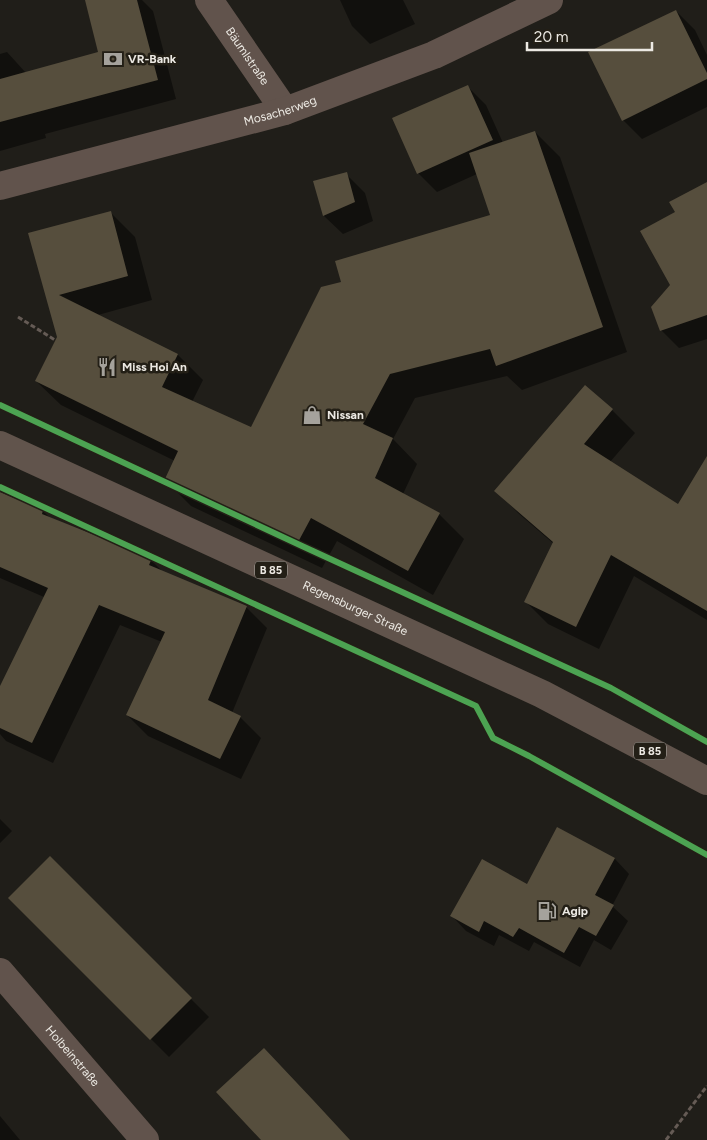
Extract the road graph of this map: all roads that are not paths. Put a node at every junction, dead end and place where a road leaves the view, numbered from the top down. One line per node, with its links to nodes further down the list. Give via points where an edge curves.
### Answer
1 (210, 0): 3 (street, Bäumlstraße)
2 (549, 0): 3 (street, Mosacherweg, via 434,55)
3 (285, 111): 4 (street, Mosacherweg)
4 (0, 186)
5 (0, 445): 6 (main road, Regensburger Straße / B 85, via 542,694)
6 (707, 781)
7 (0, 972): 8 (street, Holbeinstraße)
8 (145, 1140)

